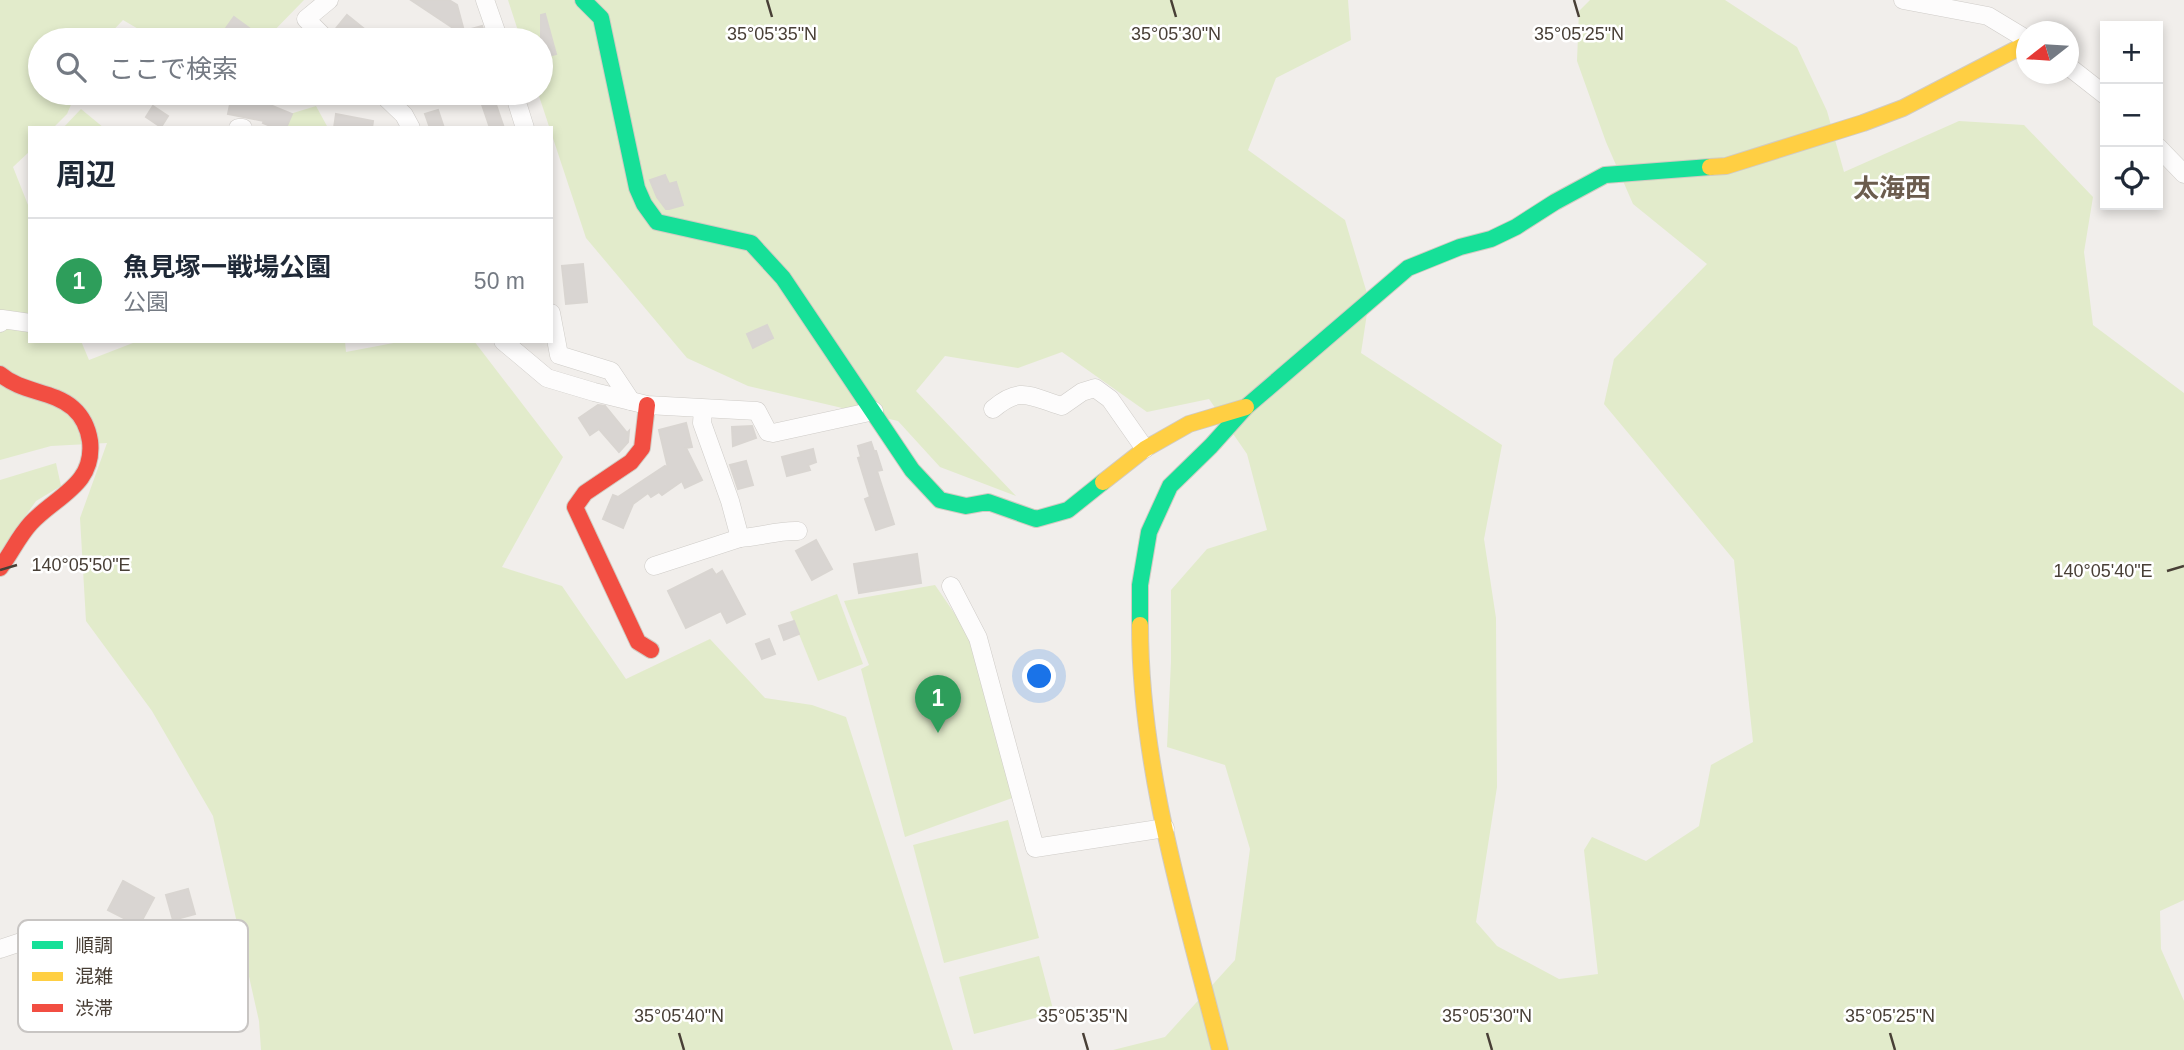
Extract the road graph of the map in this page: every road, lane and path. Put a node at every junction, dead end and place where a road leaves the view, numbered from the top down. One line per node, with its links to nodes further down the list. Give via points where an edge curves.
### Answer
1 (329, 0): 5 (street, via 306,19)
2 (485, 0): 6 (street)
3 (583, 0): 26 (street, via 601,18 636,188 644,204 657,222 751,243 783,278)
4 (1902, 0): 7 (street, via 1988,16)
5 (315, 28)
6 (495, 28)
7 (2016, 35)
8 (2016, 47): 23 (street, via 1903,108 1726,166 1605,175 1491,239 1408,268)
9 (2079, 75): 10 (street)
10 (2100, 91)
11 (394, 105): 13 (street)
12 (518, 105): 14 (street)
13 (410, 126)
14 (524, 126)
15 (2163, 152): 16 (street)
16 (2184, 174)
17 (0, 323): 18 (street)
18 (28, 323)
19 (553, 324): 22 (street, via 559,355 611,371)
20 (505, 343): 22 (street, via 547,378)
21 (0, 374): 31 (street, via 10,385 69,405 87,426 93,450 88,472 31,523)
22 (639, 403): 24 (street); 33 (street, via 642,448 631,462 585,493 575,507 638,642)
23 (1246, 407): 27 (street, via 1189,424); 34 (street, via 1170,486 1149,532 1140,585 1140,647 1145,724)
24 (704, 409): 26 (street, via 757,411 773,433); 29 (street, via 702,424)
25 (993, 409): 27 (street, via 1020,393 1062,406 1095,388 1110,398)
26 (874, 411): 27 (street, via 912,470 940,500 966,506 988,502 1036,519 1068,510)
27 (1145, 449)
28 (798, 531): 29 (street)
29 (740, 538): 30 (street)
30 (654, 566)
31 (0, 568)
32 (951, 586): 34 (street, via 978,638 1035,848)
33 (651, 650)
34 (1165, 828): 37 (street)
35 (18, 943): 36 (street)
36 (0, 949)
37 (1220, 1050)

